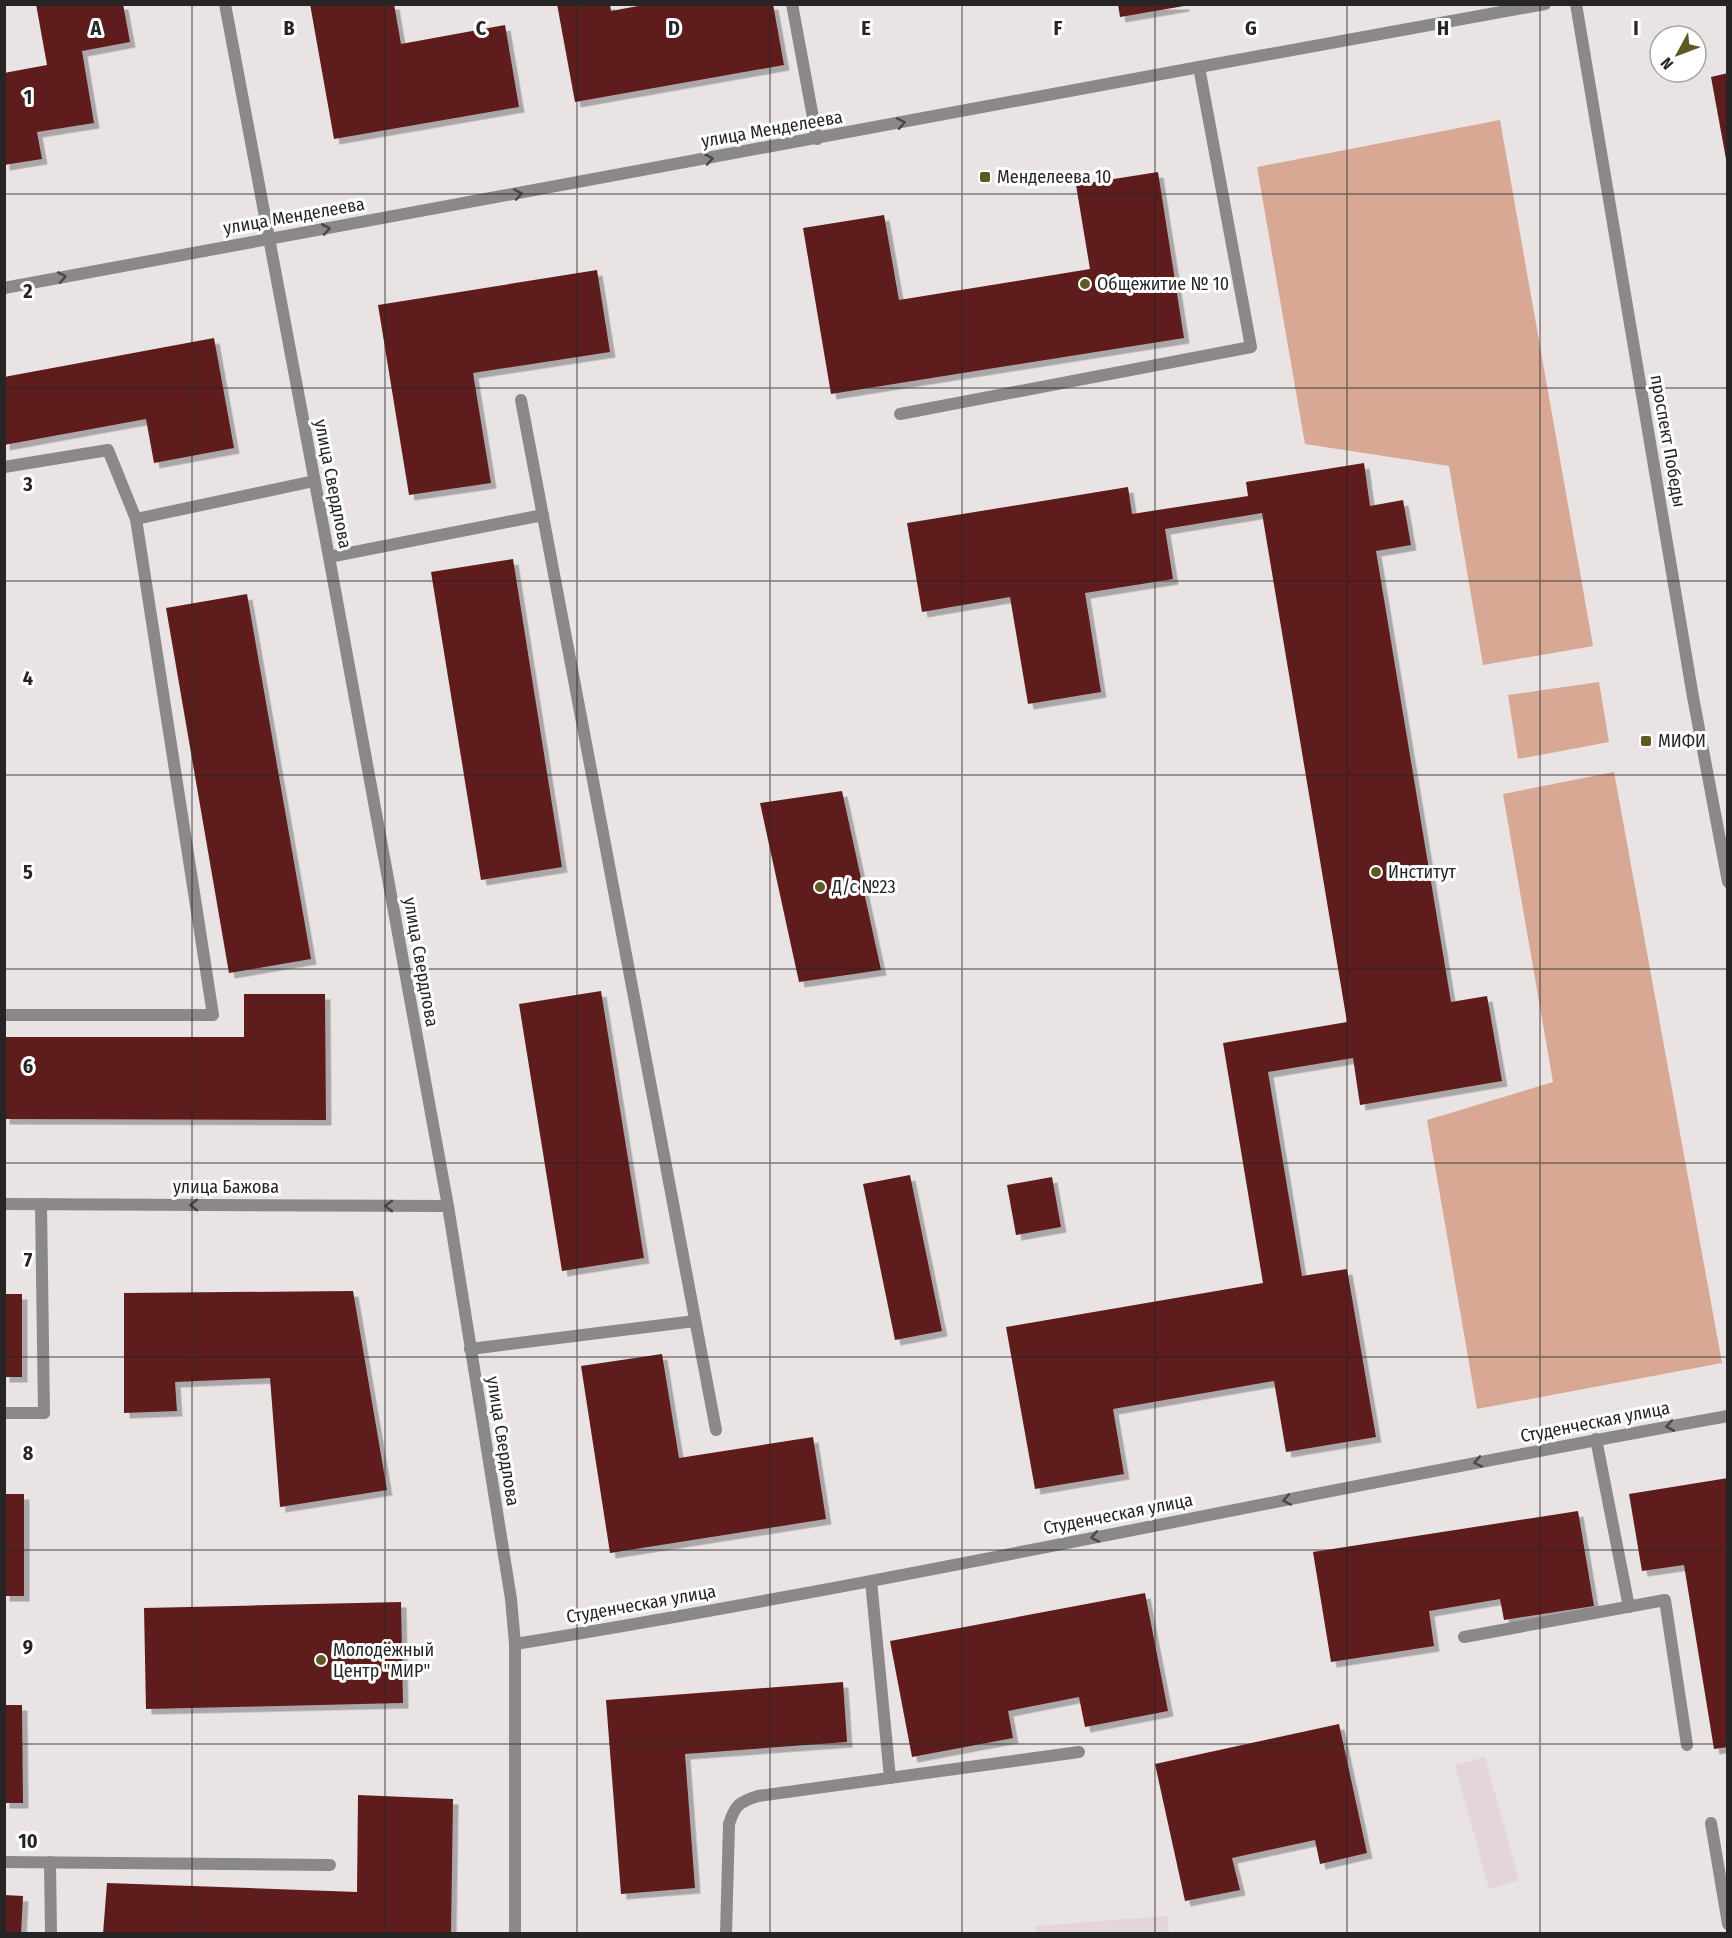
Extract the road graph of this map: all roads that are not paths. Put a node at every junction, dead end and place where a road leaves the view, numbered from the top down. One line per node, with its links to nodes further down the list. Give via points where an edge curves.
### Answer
1 (225, 4): 7 (street, улица Свердлова)
2 (792, 4): 6 (street)
3 (1545, 4): 5 (street, улица Менделеева)
4 (1576, 4): 16 (street, проспект Победы)
5 (1199, 67): 6 (street, улица Менделеева, one-way to 5); 10 (street, via 1251,347)
6 (817, 139): 7 (street, улица Менделеева, one-way to 6)
7 (268, 239): 8 (street, улица Менделеева, one-way to 7); 12 (street, улица Свердлова)
8 (4, 288)
9 (521, 400): 13 (street)
10 (900, 414)
11 (4, 467): 14 (street, via 108,450)
12 (314, 481): 14 (street); 15 (street, улица Свердлова)
13 (543, 515): 15 (street); 21 (street)
14 (136, 519): 17 (street, via 213,1015)
15 (329, 557): 20 (street, улица Свердлова)
16 (1728, 882)
17 (4, 1015)
18 (4, 1204): 19 (street, улица Бажова)
19 (41, 1204): 20 (street, улица Бажова, one-way to 19); 23 (street, via 44,1413)
20 (448, 1206): 22 (street, улица Свердлова)
21 (695, 1322): 22 (street); 25 (street)
22 (470, 1348): 30 (street, улица Свердлова)
23 (4, 1413)
24 (1728, 1416): 26 (street, Студенческая улица, one-way to 26)
25 (716, 1430)
26 (1596, 1439): 27 (street, Студенческая улица, one-way to 27); 28 (street)
27 (871, 1581): 30 (street, Студенческая улица); 33 (street)
28 (1629, 1607): 29 (street); 31 (street, via 1665,1600)
29 (1464, 1637)
30 (515, 1644): 40 (street, улица Свердлова)
31 (1687, 1745)
32 (1079, 1752): 33 (street)
33 (890, 1778): 41 (street, via 742,1801 729,1824)
34 (1711, 1823): 38 (street)
35 (4, 1862): 36 (street)
36 (50, 1862): 37 (street); 39 (street)
37 (330, 1865)
38 (1728, 1924)
39 (51, 1934)
40 (515, 1934)
41 (726, 1934)

